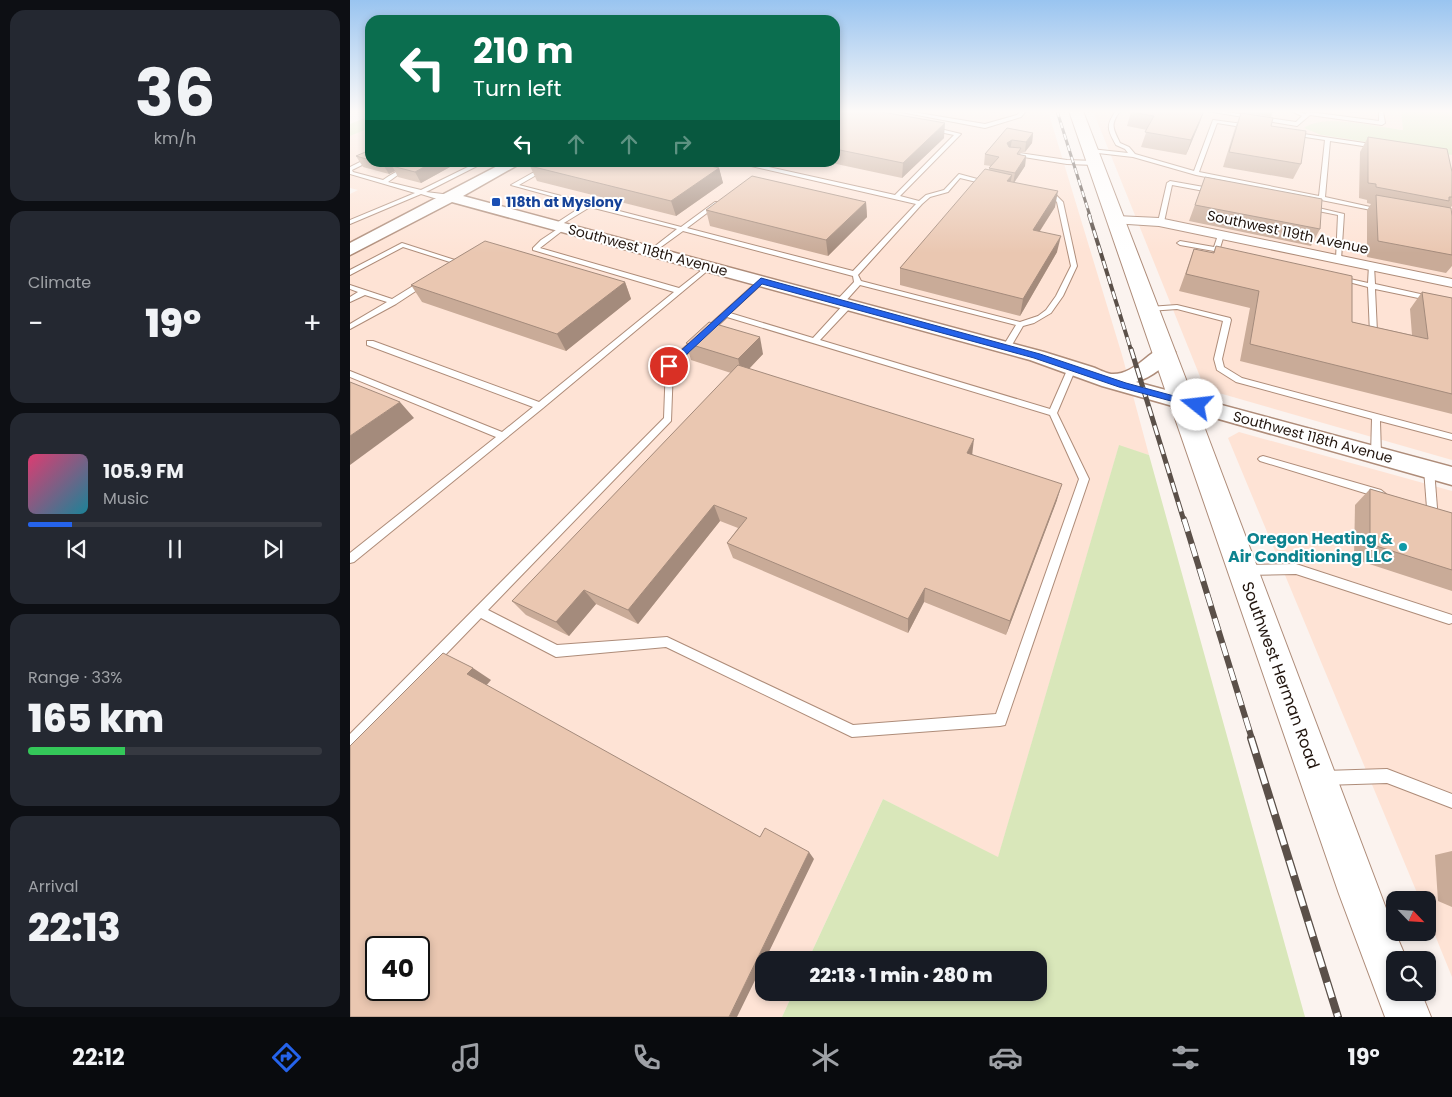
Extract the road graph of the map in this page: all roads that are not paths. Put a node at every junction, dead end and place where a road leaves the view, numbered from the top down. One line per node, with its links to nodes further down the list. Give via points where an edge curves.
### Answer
1 (934, 158): 24 (lane)
2 (1042, 158): 3 (lane, via 1067,162)
3 (1085, 158)
4 (1094, 158): 31 (main road, Southwest Herman Road)
5 (1145, 158): 16 (lane)
6 (1201, 158): 16 (lane)
7 (1326, 158): 25 (lane)
8 (365, 162): 15 (lane)
9 (412, 167): 18 (lane)
10 (473, 167): 20 (lane)
11 (507, 167): 23 (street)
12 (548, 167): 28 (lane, via 514,185)
13 (759, 167): 14 (lane)
14 (764, 168): 17 (lane); 24 (lane)
15 (350, 170): 18 (lane)
16 (1196, 173): 25 (lane)
17 (757, 174)
18 (384, 182): 20 (lane)
19 (993, 184): 27 (lane, via 959,176 946,191 928,196)
20 (422, 192): 23 (lane); 32 (lane)
21 (1036, 192): 63 (lane, via 1054,196 1060,202 1074,266 1050,312 1034,322)
22 (1227, 193): 33 (lane, via 1170,182)
23 (451, 197): 34 (street, Southwest 118th Avenue); 39 (street)
24 (896, 197): 27 (lane)
25 (1322, 198): 30 (lane)
26 (720, 202): 35 (lane)
27 (920, 203): 47 (lane)
28 (589, 205): 34 (lane); 35 (lane)
29 (1303, 207): 42 (lane, via 1341,214)
30 (1387, 211)
31 (1116, 220): 33 (street, Southwest 119th Avenue); 61 (main road, Southwest Herman Road)
32 (350, 222)
33 (1161, 222): 36 (street, Southwest 119th Avenue)
34 (560, 226): 40 (street, Southwest 118th Avenue); 55 (lane, via 535,249)
35 (683, 229): 40 (lane); 47 (lane)
36 (1221, 235): 38 (lane); 42 (street, Southwest 119th Avenue)
37 (1180, 243): 38 (lane)
38 (1216, 249): 41 (lane)
39 (350, 250)
40 (652, 252): 44 (street, Southwest 118th Avenue)
41 (1238, 257)
42 (1339, 259): 43 (street, Southwest 119th Avenue)
43 (1371, 266): 52 (street, Southwest 119th Avenue); 53 (lane)
44 (709, 267): 50 (street, Southwest 118th Avenue); 55 (lane)
45 (450, 268): 46 (lane, via 459,263 402,245)
46 (350, 274)
47 (855, 274): 51 (lane)
48 (434, 277): 58 (lane)
49 (1336, 278): 53 (lane)
50 (761, 281): 59 (street, Southwest 118th Avenue); 62 (lane)
51 (858, 282): 59 (lane); 63 (lane)
52 (1452, 283)
53 (1372, 286): 60 (lane); 65 (lane)
54 (350, 287): 56 (lane)
55 (680, 291): 74 (lane)
56 (364, 292): 57 (lane); 58 (lane)
57 (350, 300)
58 (393, 302): 64 (lane)
59 (844, 303): 66 (lane); 68 (street, Southwest 118th Avenue)
60 (1452, 303)
61 (1149, 309): 69 (main road, Southwest Herman Road); 76 (lane, via 1177,307 1227,320 1218,359 1220,368 1230,376)
62 (725, 314): 66 (lane); 87 (lane, via 669,366 668,419)
63 (1020, 324): 68 (lane)
64 (350, 327)
65 (1373, 332)
66 (816, 341): 75 (lane)
67 (370, 343): 74 (lane)
68 (1006, 348): 70 (street, Southwest 118th Avenue)
69 (1165, 352): 72 (street, via 1138,375); 73 (main road, Southwest Herman Road)
70 (1072, 368): 72 (street, Southwest 118th Avenue); 75 (lane)
71 (350, 374): 77 (lane)
72 (1109, 381): 73 (street, Southwest 118th Avenue)
73 (1182, 401): 79 (street, Southwest 118th Avenue); 86 (main road, Southwest Herman Road)
74 (540, 406): 77 (lane)
75 (1053, 413): 87 (lane, via 1084,479 1000,720 852,731 667,642 556,651)
76 (1376, 416): 78 (lane); 79 (lane)
77 (503, 436): 85 (lane)
78 (1452, 437)
79 (1376, 455): 81 (street, Southwest 118th Avenue)
80 (1263, 459): 83 (lane)
81 (1429, 469): 82 (street, Southwest 118th Avenue); 84 (lane)
82 (1452, 476)
83 (1394, 497)
84 (1431, 508)
85 (350, 559)
86 (1244, 570): 88 (lane, via 1296,569); 90 (main road, Southwest Herman Road)
87 (479, 611): 89 (lane)
88 (1449, 619)
89 (350, 742)
90 (1318, 778): 91 (lane, via 1387,776); 92 (main road, Southwest Herman Road)
91 (1452, 801)
92 (1386, 960)
93 (1402, 1001): 94 (main road)
94 (1408, 1017)

